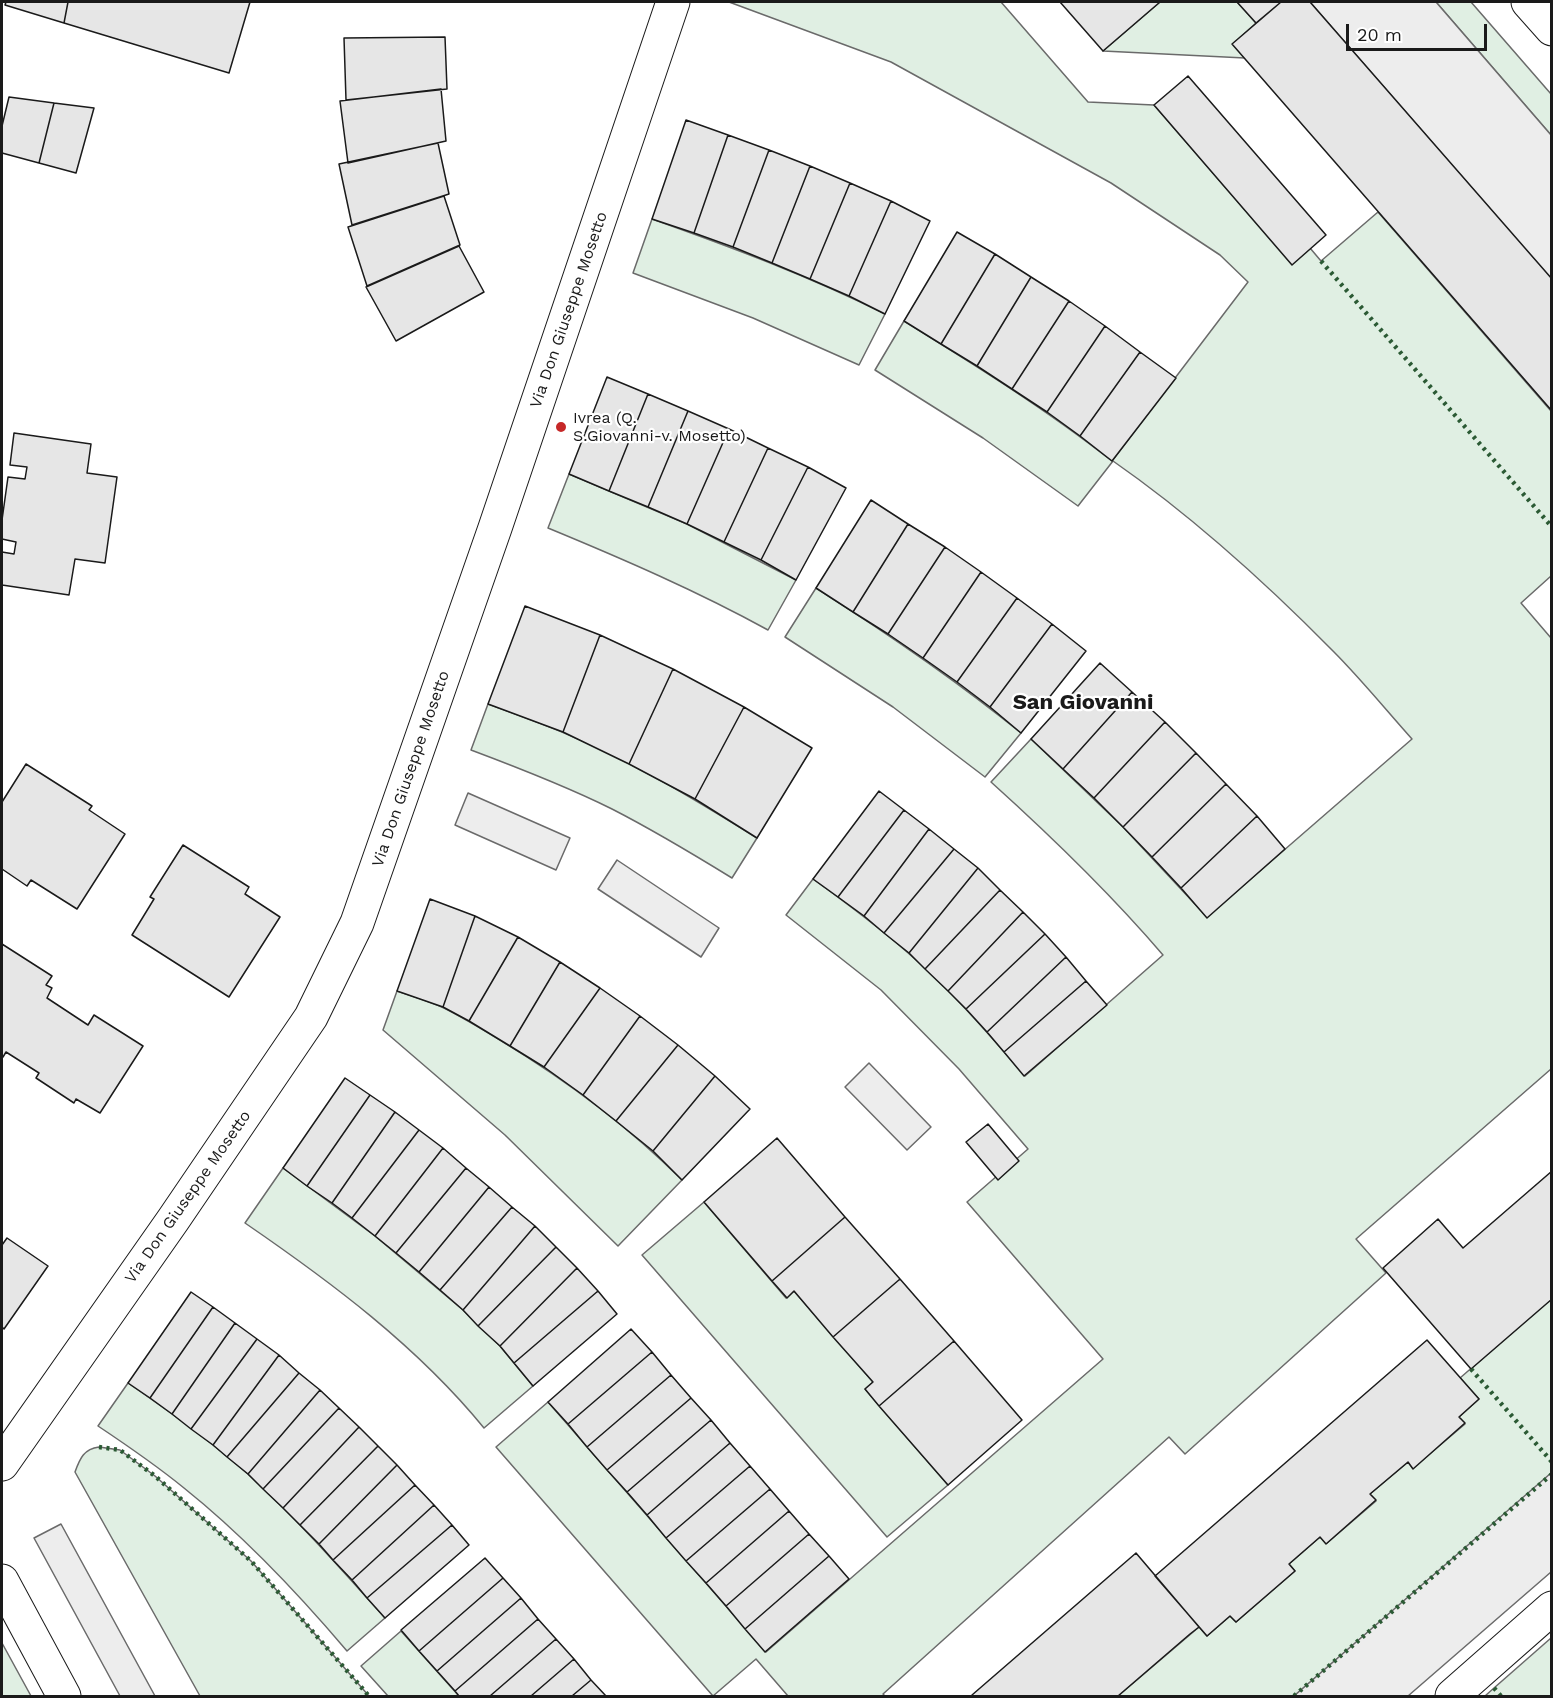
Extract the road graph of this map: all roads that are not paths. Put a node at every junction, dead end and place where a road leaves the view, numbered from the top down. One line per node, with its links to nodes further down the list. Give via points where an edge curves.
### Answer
1 (673, 2): 4 (street, Via Don Giuseppe Mosetto, via 357,923 311,1017)
2 (1528, 2): 3 (street)
3 (1551, 29)
4 (2, 1464)
5 (2, 1581): 7 (street)
6 (1551, 1608): 8 (street)
7 (64, 1696)
8 (1452, 1696)

